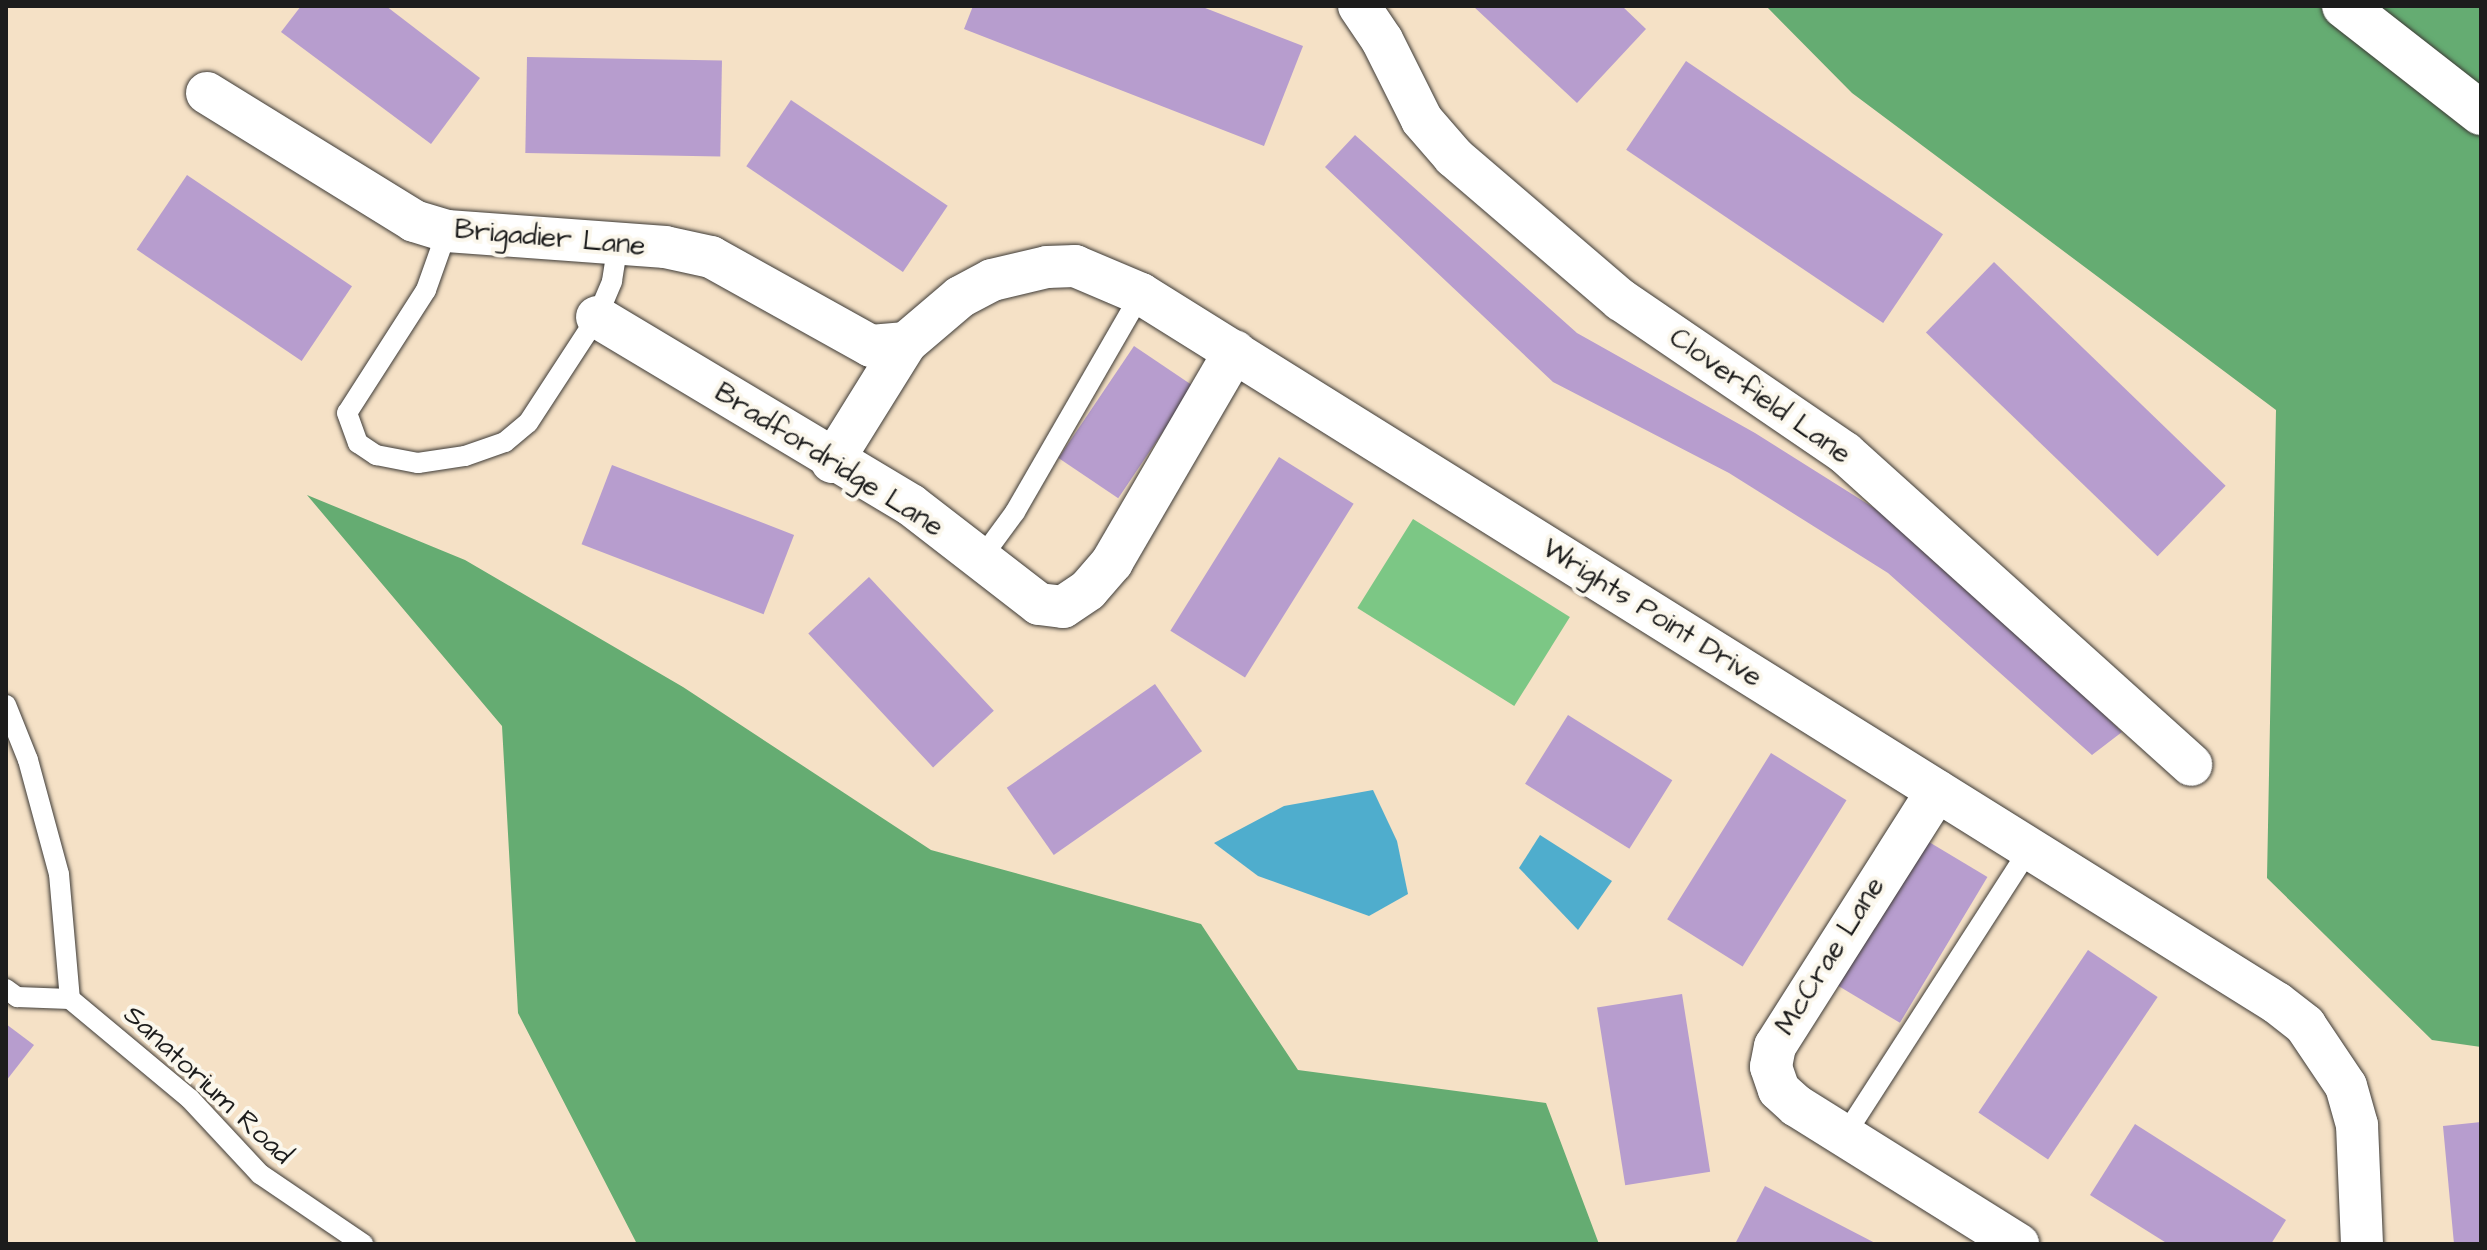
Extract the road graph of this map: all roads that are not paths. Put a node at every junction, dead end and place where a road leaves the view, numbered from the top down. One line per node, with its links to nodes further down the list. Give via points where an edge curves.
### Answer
1 (1359, 6): 14 (street, Cloverfield Lane, via 1422,120 1454,157 1621,300 1845,453)
2 (2344, 6): 4 (street)
3 (207, 93): 5 (street, Brigadier Lane, via 414,221)
4 (2481, 113)
5 (447, 231): 6 (street, Brigadier Lane); 8 (lane, via 426,290 347,413 358,443 376,455 418,463 505,442 528,423)
6 (618, 244): 8 (lane, via 612,281); 9 (street, Brigadier Lane, via 711,257 871,346)
7 (1141, 294): 9 (street, Wrights Point Drive, via 1075,266 1047,267 992,280 960,297); 10 (street, Wrights Point Drive); 12 (lane, via 1015,512)
8 (597, 317): 11 (street, Bradfordridge Lane)
9 (906, 343): 11 (street, Wrights Point Drive)
10 (1235, 351): 12 (street, Bradfordridge Lane, via 1112,562 1088,590 1056,606 1039,604); 15 (street, Wrights Point Drive)
11 (832, 462): 12 (street, Bradfordridge Lane, via 911,505)
12 (982, 557)
13 (6, 705): 18 (lane, via 28,760 59,874)
14 (2191, 765)
15 (1937, 791): 16 (street, Wrights Point Drive); 19 (street, McCrae Lane, via 1775,1046 1771,1067 1779,1090)
16 (2029, 849): 19 (lane); 22 (street, Wrights Point Drive, via 2305,1025 2346,1086 2357,1125)
17 (6, 989): 18 (lane, via 17,997)
18 (70, 999): 20 (lane, Sanatorium Road, via 190,1099 260,1174)
19 (1845, 1135): 21 (street, McCrae Lane)
20 (363, 1244)
21 (2018, 1244)
22 (2362, 1244)

